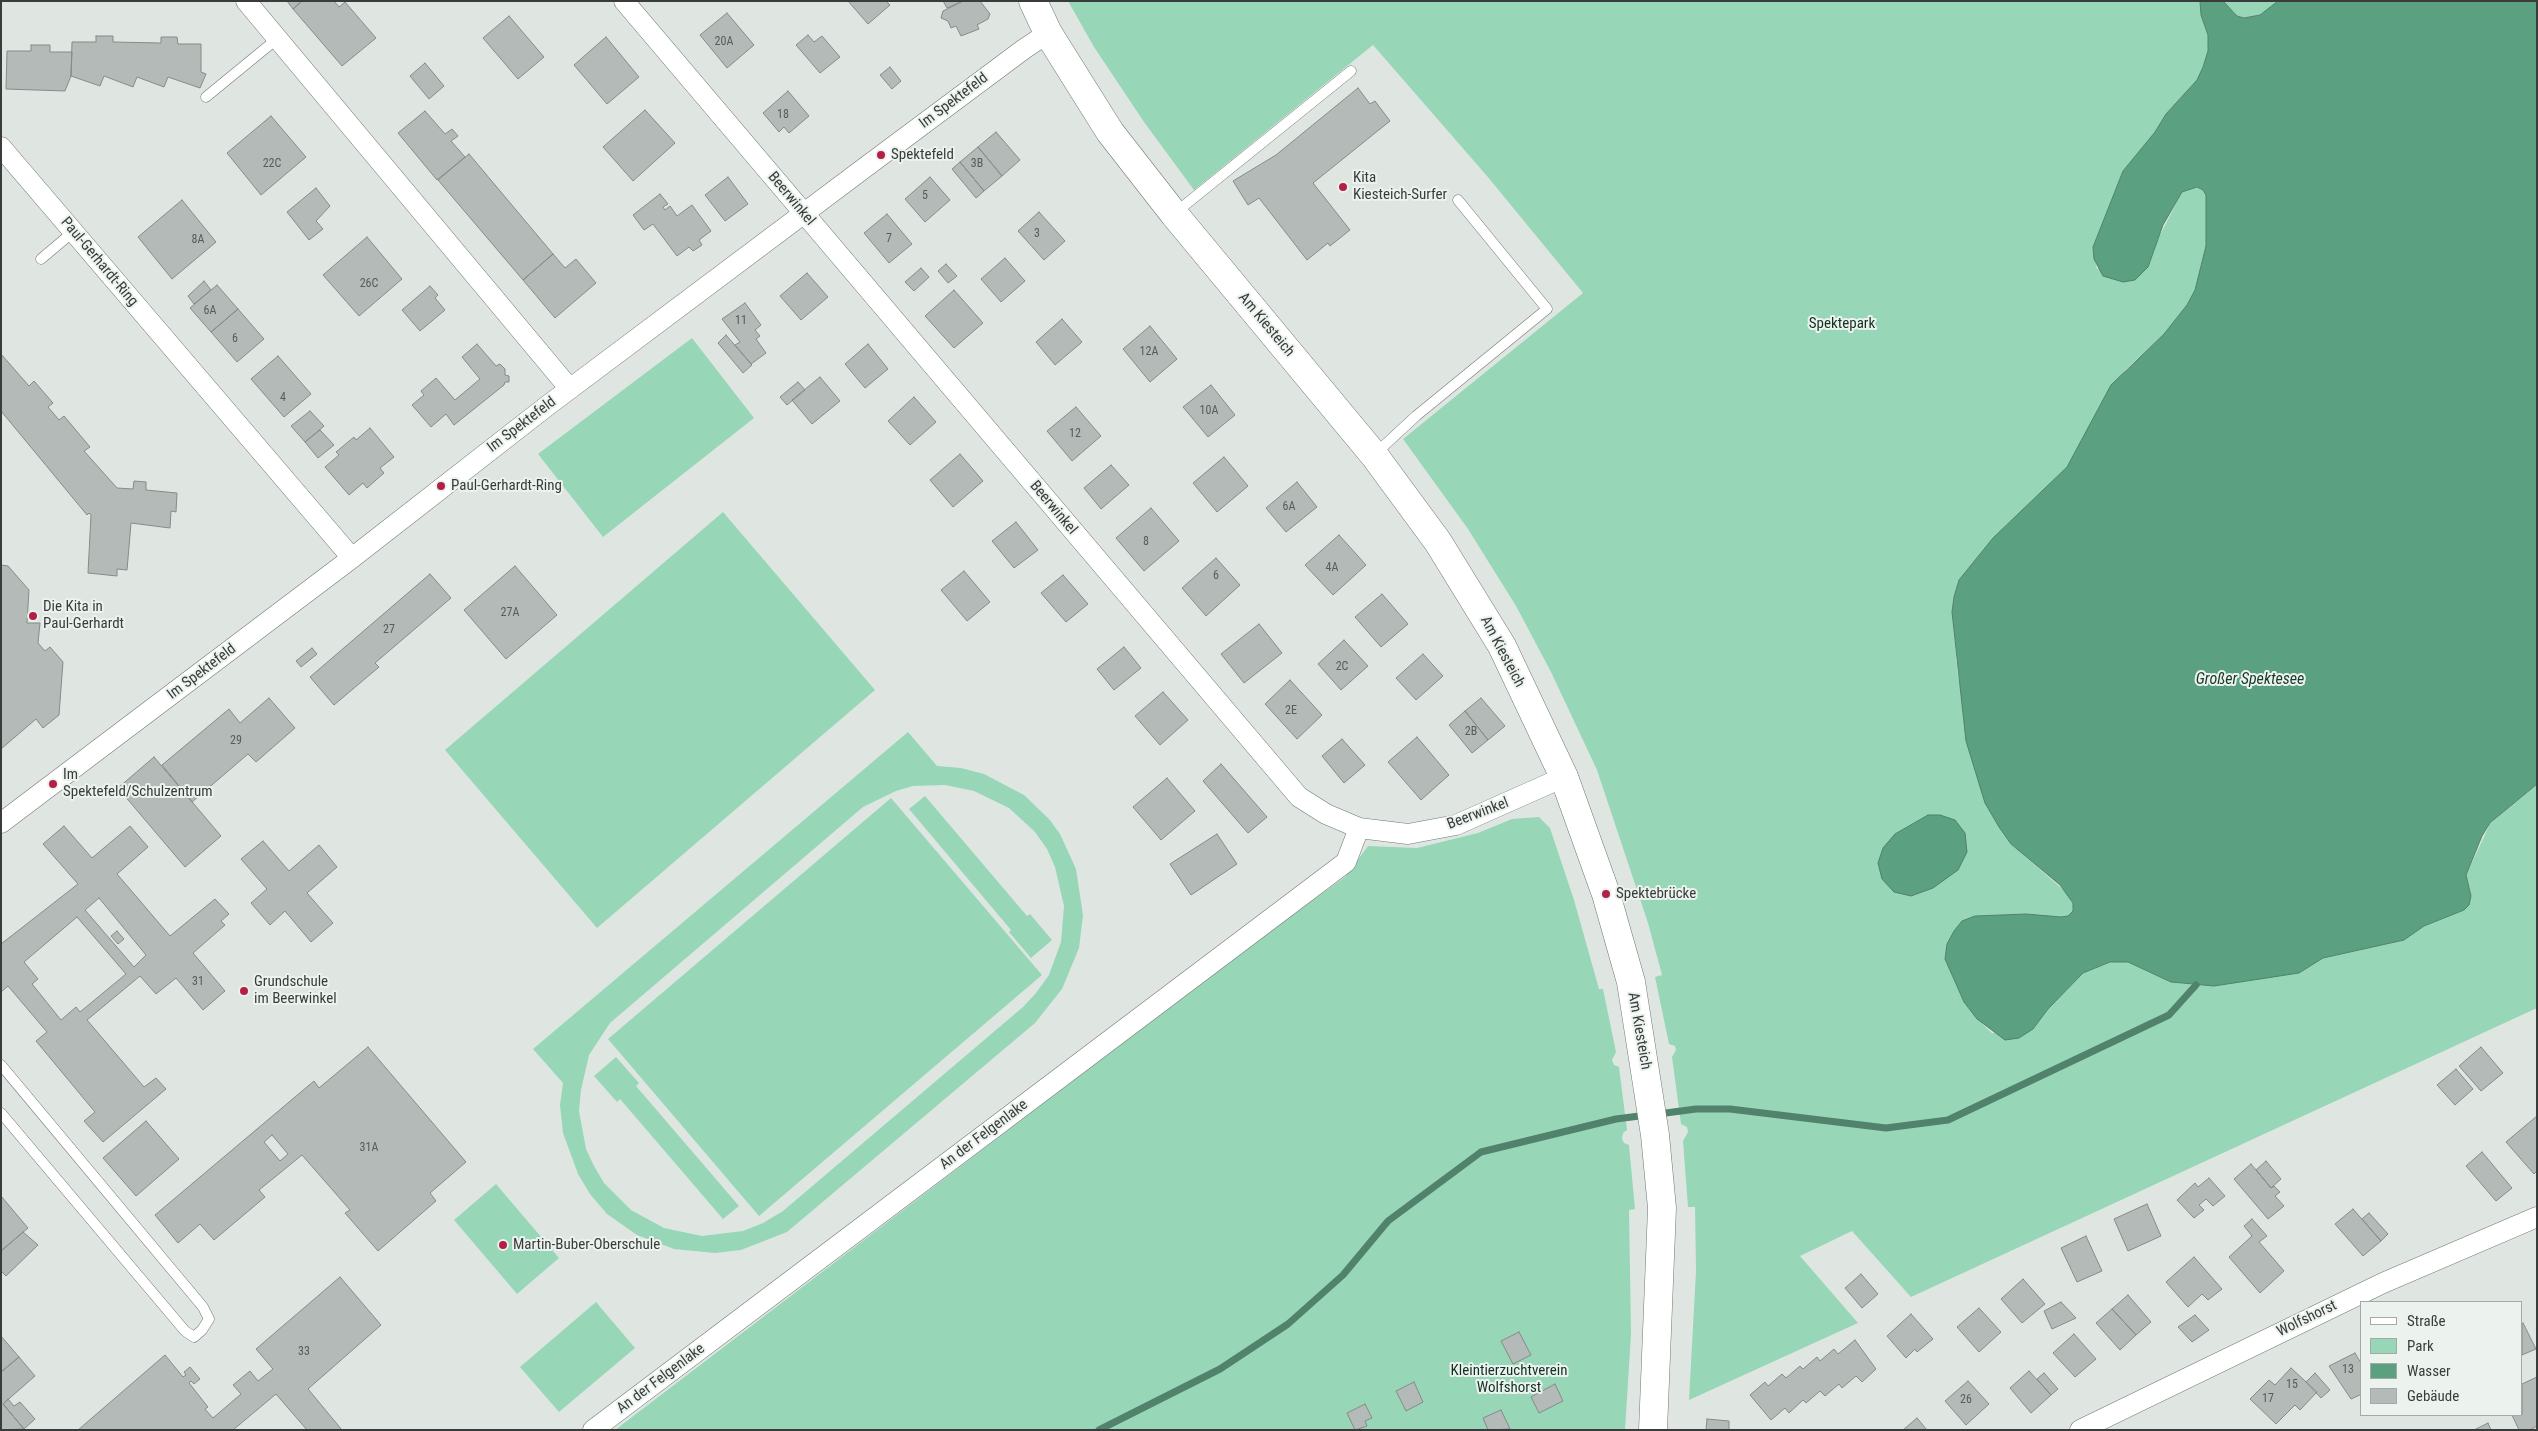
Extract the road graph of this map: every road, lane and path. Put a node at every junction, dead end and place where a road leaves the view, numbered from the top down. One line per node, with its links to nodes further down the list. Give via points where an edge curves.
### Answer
1 (246, 1): 5 (street)
2 (624, 1): 10 (street, Beerwinkel)
3 (1033, 1): 4 (street, Am Kiesteich)
4 (1048, 34): 10 (street, Im Spektefeld); 11 (street, Am Kiesteich, via 1110,132)
5 (278, 38): 7 (lane); 14 (street)
6 (1351, 71): 11 (lane)
7 (206, 97)
8 (1, 147): 12 (street, Paul-Gerhardt-Ring)
9 (1458, 200): 15 (lane, via 1547,309 1416,416)
10 (804, 214): 14 (street, Im Spektefeld); 19 (street, Beerwinkel, via 1299,797 1326,814)
11 (1174, 214): 15 (street, Am Kiesteich)
12 (73, 232): 13 (lane); 16 (street, Paul-Gerhardt-Ring)
13 (41, 259)
14 (570, 389): 16 (street, Im Spektefeld)
15 (1374, 455): 17 (street, Am Kiesteich, via 1438,542 1502,646)
16 (352, 558): 18 (street, Im Spektefeld)
17 (1564, 777): 19 (street, Beerwinkel, via 1456,825 1408,834); 24 (street, Am Kiesteich, via 1606,894 1631,982 1650,1099 1662,1208)
18 (1, 823)
19 (1359, 828): 23 (street, An der Felgenlake, via 1346,862)
20 (1, 1065): 21 (lane, via 203,1307 209,1319 202,1330 194,1336 184,1331)
21 (1, 1113)
22 (2537, 1216): 25 (street, Wolfshorst, via 2383,1283)
23 (593, 1430)
24 (1653, 1430)
25 (2080, 1430)

